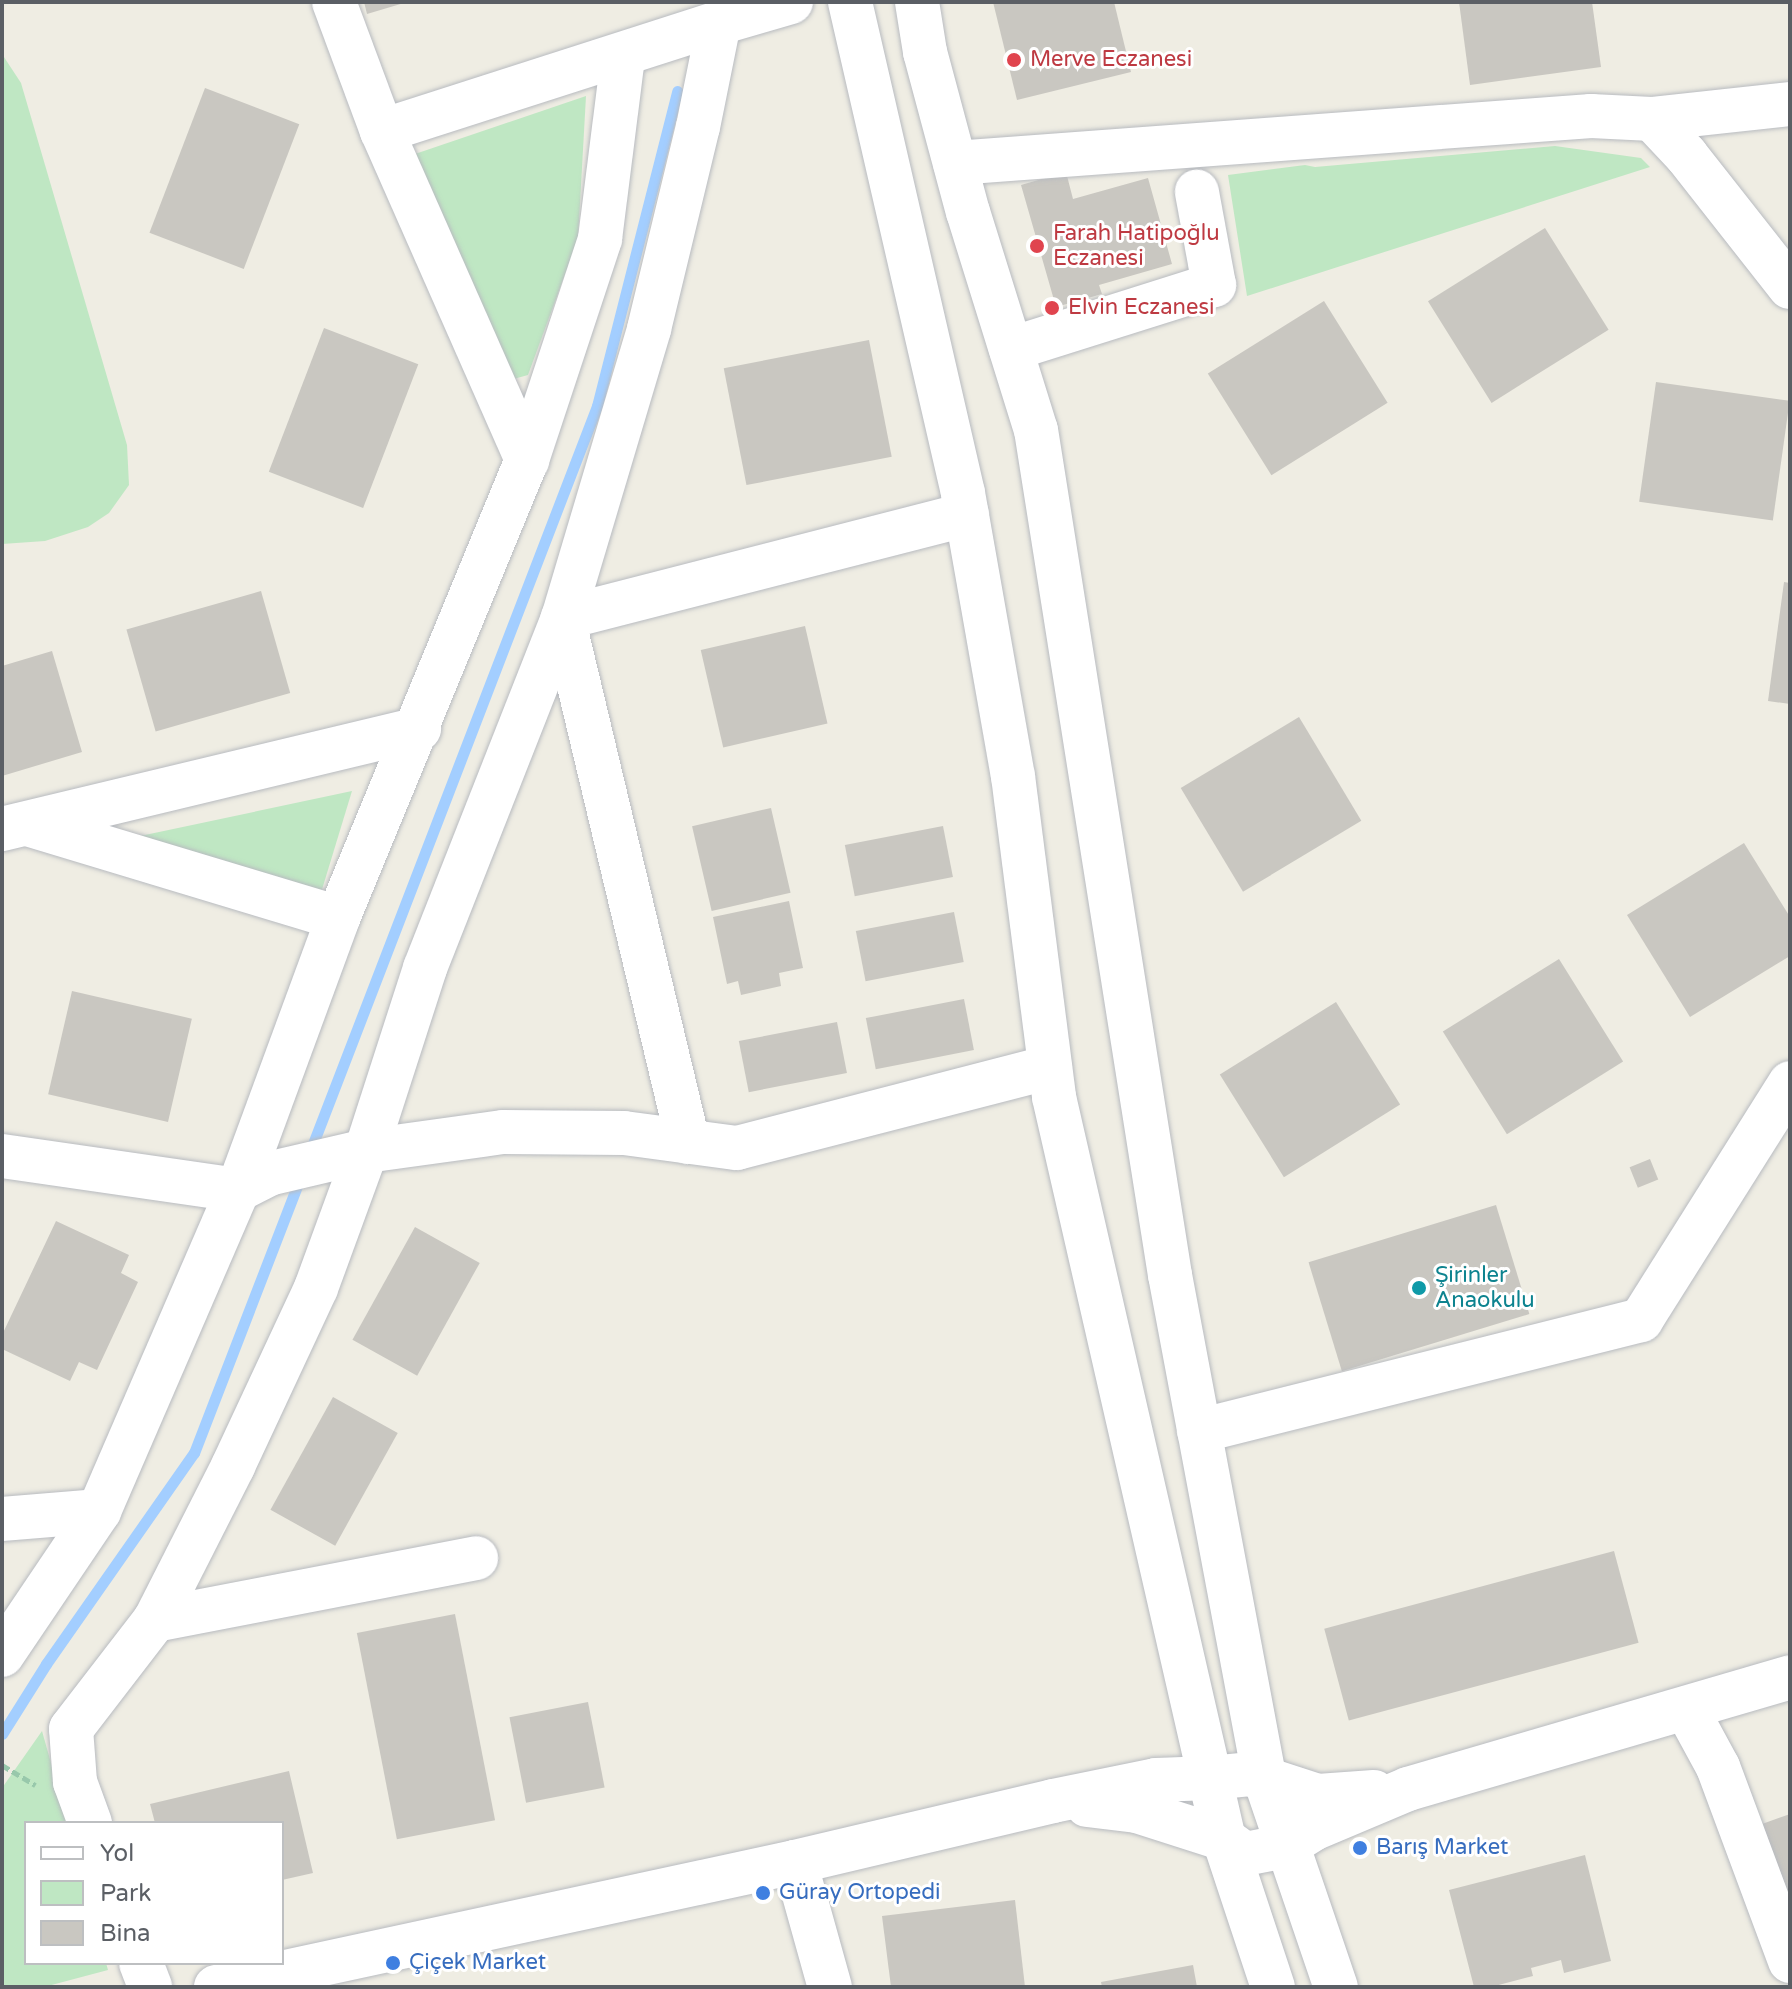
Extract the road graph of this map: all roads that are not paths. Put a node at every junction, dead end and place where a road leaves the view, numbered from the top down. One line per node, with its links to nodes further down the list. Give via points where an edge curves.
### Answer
1 (334, 2): 9 (street)
2 (791, 2): 5 (street)
3 (850, 2): 15 (street)
4 (917, 2): 10 (street)
5 (719, 23): 6 (street); 16 (street, via 649,329)
6 (623, 56): 9 (street); 14 (street, via 600,239)
7 (1790, 104): 8 (street)
8 (1652, 119): 10 (street, via 1591,116); 12 (street)
9 (382, 131): 14 (street)
10 (955, 163): 13 (street)
11 (1197, 192): 13 (street, via 1214,285)
12 (1790, 287)
13 (1011, 349): 26 (street, via 1036,430)
14 (527, 460): 17 (street)
15 (967, 514): 16 (street); 20 (street, via 1013,776)
16 (563, 618): 22 (street); 23 (street, via 425,968)
17 (419, 729): 18 (street); 19 (street)
18 (14, 826): 19 (street)
19 (338, 918): 25 (street)
20 (1050, 1067): 22 (street, via 737,1148); 35 (street)
21 (1790, 1083): 26 (street, via 1641,1320)
22 (688, 1142): 23 (street, via 624,1133 503,1132)
23 (366, 1151): 25 (street); 30 (street, via 316,1288)
24 (2, 1156): 25 (street)
25 (255, 1181): 27 (street)
26 (1199, 1431): 34 (street)
27 (99, 1511): 28 (street); 31 (street)
28 (2, 1519)
29 (476, 1558): 30 (street)
30 (155, 1620): 38 (street, via 71,1729 75,1782)
31 (2, 1655)
32 (1790, 1677): 33 (street)
33 (1687, 1710): 36 (street); 42 (street, via 1718,1767)
34 (1264, 1776): 35 (street); 36 (street, via 1318,1796); 40 (street)
35 (1210, 1778): 37 (street, via 1156,1780); 39 (street)
36 (1408, 1789): 40 (street)
37 (1053, 1801): 39 (street, via 1137,1811); 41 (street)
38 (89, 1821)
39 (1224, 1839): 40 (street, via 1245,1854); 47 (street)
40 (1286, 1846): 48 (street)
41 (795, 1862): 45 (street); 46 (street)
42 (1790, 1961)
43 (142, 1965): 44 (street)
44 (150, 1987)
45 (216, 1987)
46 (830, 1987)
47 (1273, 1987)
48 (1336, 1987)

